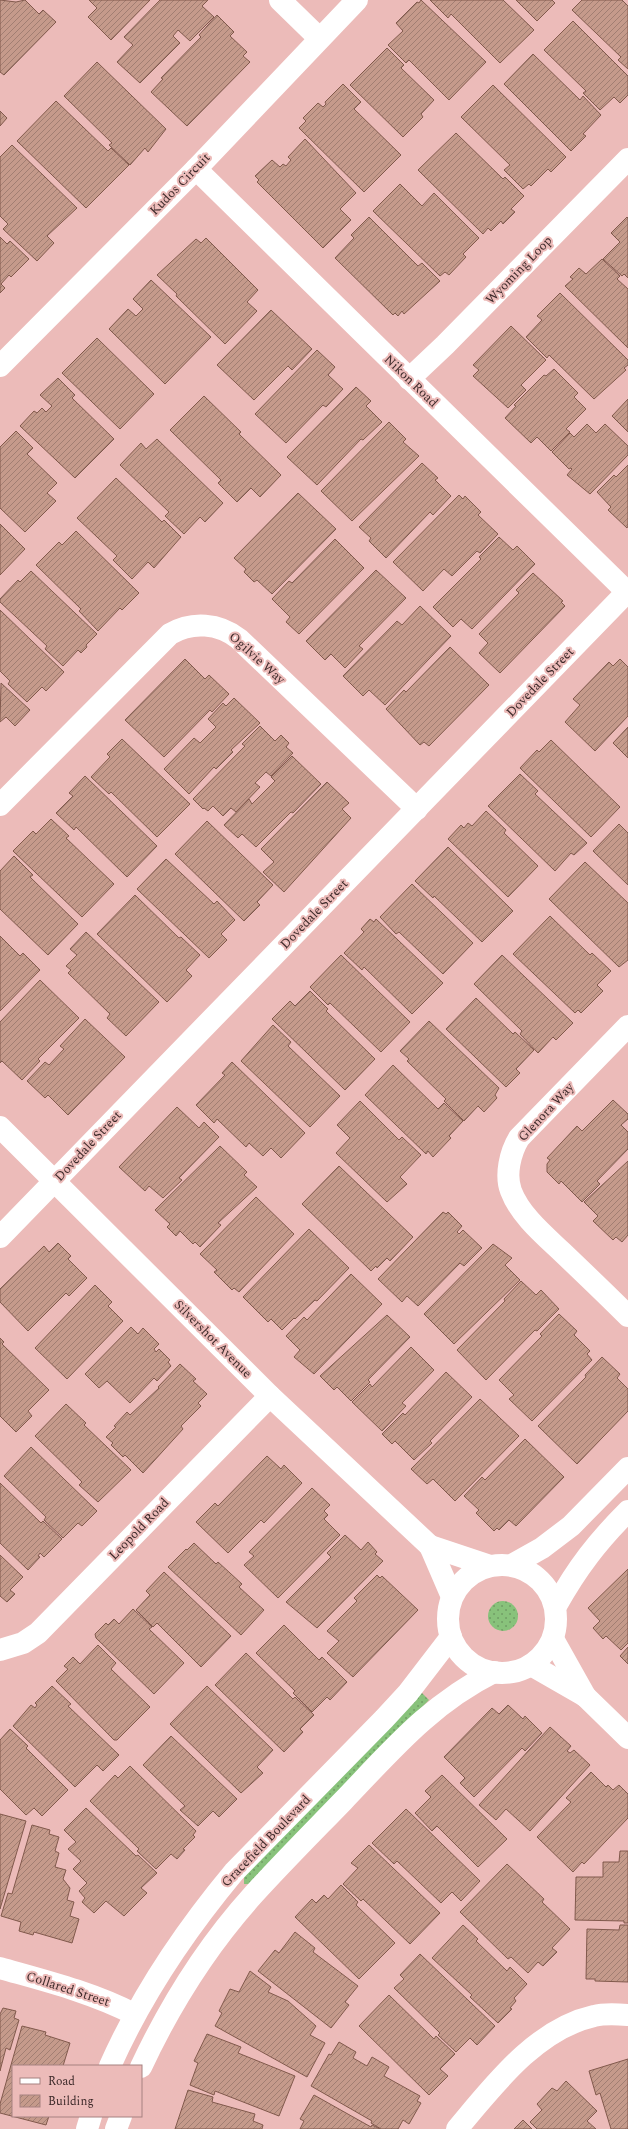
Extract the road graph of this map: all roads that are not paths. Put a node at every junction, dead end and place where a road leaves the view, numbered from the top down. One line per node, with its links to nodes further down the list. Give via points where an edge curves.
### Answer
1 (280, 0): 3 (street)
2 (357, 0): 3 (street, Kudos Circuit)
3 (320, 38): 5 (street, Kudos Circuit)
4 (628, 159): 7 (street, Wyoming Loop, via 451,340)
5 (196, 168): 6 (street, Kudos Circuit); 7 (street, Nikon Road)
6 (0, 366)
7 (409, 379): 8 (street, Nikon Road)
8 (628, 592): 10 (street, Dovedale Street)
9 (0, 805): 10 (street, Ogilvie Way, via 157,645 177,630 203,626 224,629 239,639)
10 (417, 809): 13 (street, Dovedale Street, via 94,1138)
11 (628, 1026): 15 (street, Glenora Way, via 519,1138 513,1150 508,1173 510,1190 516,1202 534,1224)
12 (0, 1127): 13 (street, Silvershot Avenue)
13 (56, 1181): 14 (street, Dovedale Street); 16 (street, Silvershot Avenue)
14 (0, 1237)
15 (628, 1316)
16 (270, 1396): 19 (street, Silvershot Avenue); 26 (street, Leopold Road, via 38,1633 23,1643)
17 (628, 1468): 20 (street, via 571,1526 542,1548)
18 (628, 1510): 23 (street, via 598,1542 572,1577)
19 (430, 1546): 21 (street, Silvershot Avenue); 22 (street, Silvershot Avenue)
20 (512, 1565): 21 (street); 23 (street, via 540,1579)
21 (490, 1566): 22 (street, via 474,1572 461,1583)
22 (452, 1597): 24 (street, via 448,1610)
23 (556, 1606): 25 (street)
24 (451, 1637): 28 (street, via 466,1659 477,1667); 32 (street, Gracefield Boulevard, via 408,1693 384,1719 234,1872 173,1950)
25 (553, 1639): 27 (street, via 548,1649); 29 (street)
26 (0, 1650)
27 (531, 1665): 28 (street, via 518,1671); 29 (street)
28 (494, 1672): 35 (street, via 454,1694 418,1724 252,1895 185,1985)
29 (585, 1696): 30 (street)
30 (628, 1738)
31 (0, 1968): 32 (street, Collared Street, via 79,1990)
32 (134, 2014): 34 (street, Gracefield Boulevard)
33 (628, 2015): 40 (street, via 596,2015 555,2030 524,2055)
34 (110, 2065)
35 (142, 2065)
36 (91, 2117): 38 (street)
37 (121, 2117): 39 (street)
38 (87, 2129)
39 (116, 2129)
40 (457, 2129)

